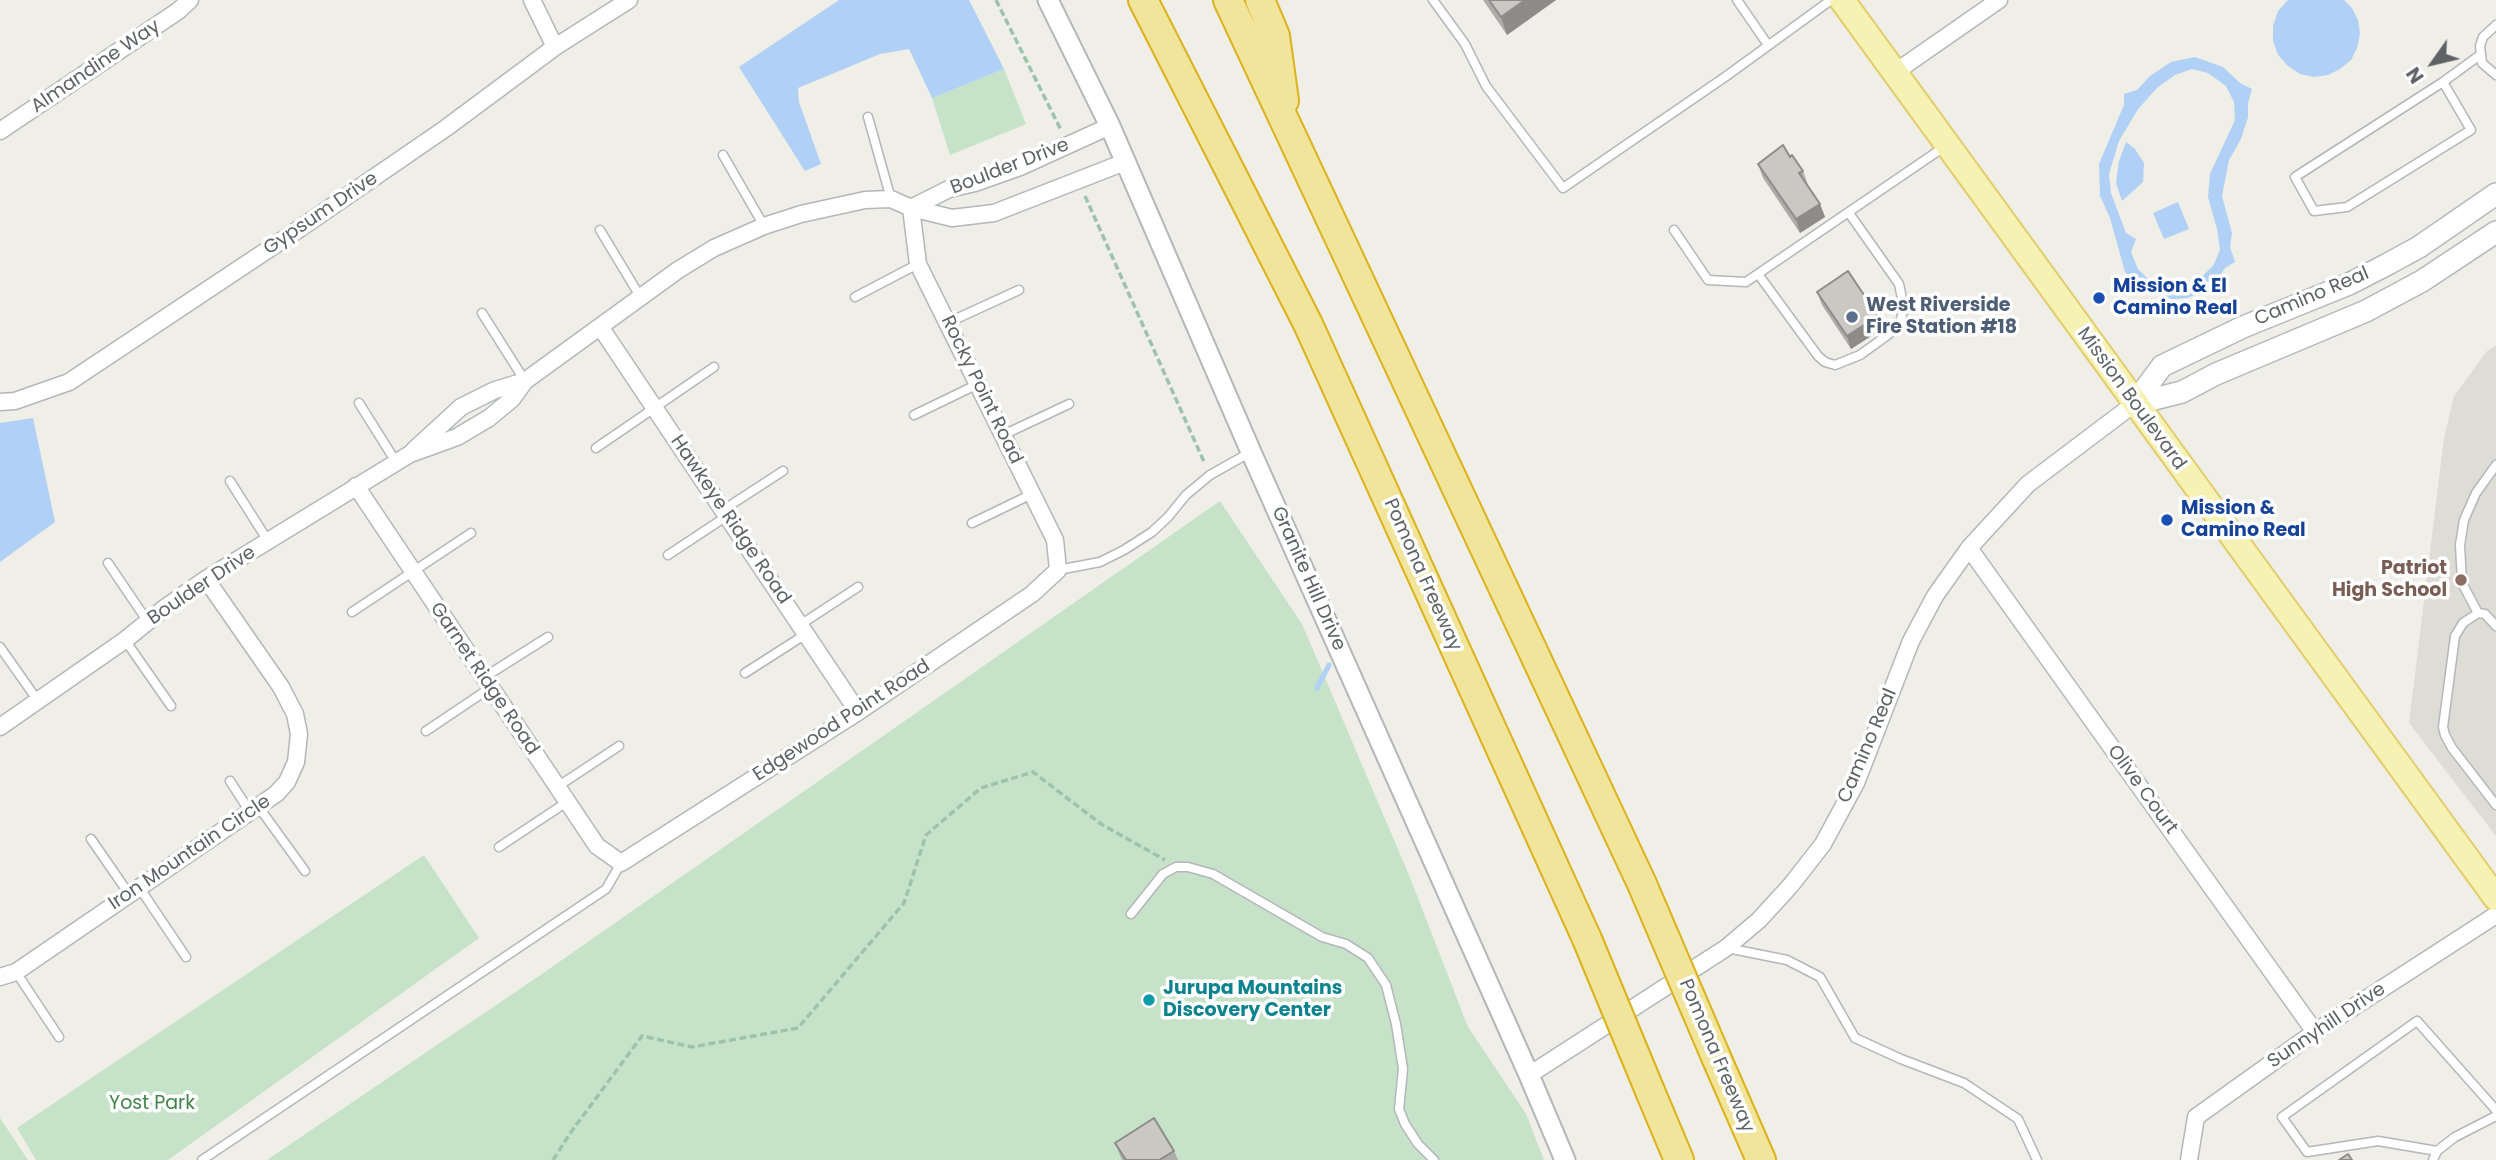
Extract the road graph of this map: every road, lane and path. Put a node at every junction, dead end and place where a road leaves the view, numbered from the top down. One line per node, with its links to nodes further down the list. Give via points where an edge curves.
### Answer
1 (190, 0): 24 (street, Almandine Way)
2 (532, 0): 16 (street)
3 (629, 0): 16 (street, Gypsum Drive)
4 (996, 0): 21 (path)
5 (1048, 0): 23 (street, Granite Hill Drive)
6 (1143, 0): 123 (highway, Pomona Freeway, bridge, via 1308,324 1587,939)
7 (1228, 0): 25 (highway, Pomona Freeway)
8 (1260, 0): 25 (highway, via 1275,36)
9 (1433, 0): 15 (lane, via 1465,44 1486,86 1563,188)
10 (1737, 0): 15 (lane)
11 (1831, 0): 15 (lane)
12 (1842, 0): 18 (main road, Mission Boulevard)
13 (1999, 0): 18 (street)
14 (2496, 25): 17 (lane, via 2483,37)
15 (1768, 46)
16 (555, 47): 53 (street, Gypsum Drive, via 446,128 69,382)
17 (2480, 55): 19 (lane); 20 (lane)
18 (1894, 73): 26 (main road, Mission Boulevard)
19 (2496, 75)
20 (2443, 82): 20 (lane, via 2295,177 2314,211 2347,207 2471,130)
21 (1054, 113)
22 (869, 117): 31 (lane)
23 (1110, 126): 28 (street, Granite Hill Drive); 29 (street, Boulder Drive)
24 (0, 131)
25 (1288, 131): 124 (highway, Pomona Freeway, bridge, via 1642,884)
26 (1946, 145): 34 (lane); 56 (main road, Mission Boulevard)
27 (723, 155): 37 (lane)
28 (1125, 162): 35 (street, Boulder Drive); 61 (street, Granite Hill Drive)
29 (975, 183): 32 (street, Boulder Drive, via 949,189); 35 (street)
30 (2496, 194): 56 (main road, Camino Real, via 2386,265 2162,366)
31 (891, 199): 32 (street, Boulder Drive); 37 (street, Boulder Drive, via 865,200)
32 (911, 208): 35 (street, Boulder Drive, via 952,218); 42 (street, Rocky Point Road)
33 (1091, 210): 65 (path)
34 (1849, 213): 43 (lane); 43 (lane, via 1899,284 1904,308 1900,322 1889,334 1860,355 1835,365 1825,362)
35 (981, 214)
36 (2496, 223): 41 (main road)
37 (764, 226): 46 (street, Boulder Drive, via 714,248)
38 (600, 230): 46 (lane)
39 (1674, 230): 43 (lane, via 1708,280 1746,282)
40 (2496, 232): 41 (main road, Camino Real)
41 (2471, 249): 56 (main road, Camino Real, via 2366,311 2182,392)
42 (918, 264): 45 (lane); 48 (street, Rocky Point Road)
43 (1758, 274)
44 (1019, 290): 48 (lane)
45 (855, 297)
46 (641, 298): 49 (street, Boulder Drive)
47 (482, 313): 51 (lane)
48 (947, 323): 52 (street, Rocky Point Road)
49 (601, 328): 51 (street, Boulder Drive); 57 (street, Hawkeye Ridge Road)
50 (714, 367): 57 (lane)
51 (526, 382): 62 (street, Boulder Drive, via 489,418 457,437); 62 (street, Boulder Drive, via 495,390 461,407)
52 (978, 384): 58 (lane); 59 (street, Rocky Point Road)
53 (0, 402)
54 (359, 403): 62 (lane)
55 (1069, 404): 59 (lane)
56 (2134, 404): 73 (street, Camino Real, via 2028,484); 107 (main road, Mission Boulevard)
57 (655, 408): 60 (lane); 69 (street, Hawkeye Ridge Road)
58 (914, 415)
59 (1003, 435): 68 (street, Rocky Point Road)
60 (596, 448)
61 (1251, 452): 65 (lane); 115 (street, Granite Hill Drive)
62 (403, 458): 67 (street, Boulder Drive)
63 (2496, 465): 81 (lane, via 2476,493 2464,520 2460,545 2462,583)
64 (783, 471): 69 (lane)
65 (1210, 475): 76 (lane, via 1152,532 1124,550 1100,562)
66 (230, 481): 72 (lane)
67 (356, 486): 72 (street, Boulder Drive); 77 (street, Garnet Ridge Road)
68 (1032, 495): 70 (lane); 76 (street, Rocky Point Road, via 1055,540)
69 (725, 513): 74 (lane); 84 (street, Hawkeye Ridge Road)
70 (972, 523)
71 (471, 533): 77 (lane)
72 (268, 541): 78 (street, Boulder Drive)
73 (1969, 548): 110 (street, Camino Real, via 1911,641 1856,783 1822,844 1759,920); 113 (street, Olive Court)
74 (668, 555)
75 (108, 563): 82 (lane)
76 (1058, 570): 92 (street, Edgewood Point Road, via 1032,594)
77 (412, 572): 80 (lane); 89 (street, Garnet Ridge Road)
78 (206, 579): 82 (street, Boulder Drive); 100 (street, Iron Mountain Circle, via 295,714 299,734 296,762 287,782)
79 (858, 587): 84 (lane)
80 (352, 612)
81 (2478, 613): 83 (lane); 99 (lane, via 2463,623 2452,644 2444,731)
82 (148, 622): 86 (street, Boulder Drive)
83 (2496, 626)
84 (803, 630): 88 (lane); 92 (street, Hawkeye Ridge Road)
85 (548, 637): 89 (lane)
86 (125, 640): 90 (street, Boulder Drive); 91 (lane)
87 (0, 647): 90 (lane)
88 (745, 673)
89 (487, 683): 94 (lane); 97 (street, Garnet Ridge Road)
90 (37, 701): 93 (street, Boulder Drive)
91 (171, 706)
92 (858, 712): 103 (street, Edgewood Point Road)
93 (0, 727)
94 (426, 731)
95 (619, 746): 97 (lane)
96 (230, 781): 100 (lane)
97 (557, 787): 98 (street, Garnet Ridge Road)
98 (567, 802): 102 (lane); 103 (street, Garnet Ridge Road, via 597,846)
99 (2496, 805)
100 (254, 809): 105 (lane); 106 (street, Iron Mountain Circle)
101 (91, 839): 106 (lane)
102 (499, 847)
103 (621, 863): 119 (lane, via 606,889)
104 (1175, 867): 108 (lane, via 1163,874); 120 (path, via 1101,824 1033,772 981,788 926,835 904,903 798,1028 692,1047 642,1036); 121 (lane, via 1213,874 1368,958 1386,985 1396,1024 1403,1069 1399,1109 1418,1143)
105 (306, 871)
106 (134, 890): 111 (lane); 112 (street, Iron Mountain Circle)
107 (2496, 898)
108 (1131, 914)
109 (2496, 915): 113 (street, Sunnyhill Drive)
110 (1726, 948): 115 (street, Camino Real); 125 (lane, via 1787,960 1819,977 1855,1038 1964,1083 2018,1119)
111 (186, 957)
112 (8, 974): 114 (lane)
113 (2315, 1032): 126 (street, Sunnyhill Drive, via 2196,1117)
114 (58, 1037)
115 (1530, 1075): 122 (street, Granite Hill Drive)
116 (2496, 1110): 118 (lane, via 2417,1021 2282,1117 2306,1152 2378,1142)
117 (2496, 1116): 118 (lane, via 2455,1137)
118 (2435, 1156)
119 (202, 1160)
120 (553, 1160)
121 (1434, 1160)
122 (1565, 1160)
123 (1679, 1160)
124 (1761, 1160)
125 (2037, 1160)
126 (2189, 1160)

